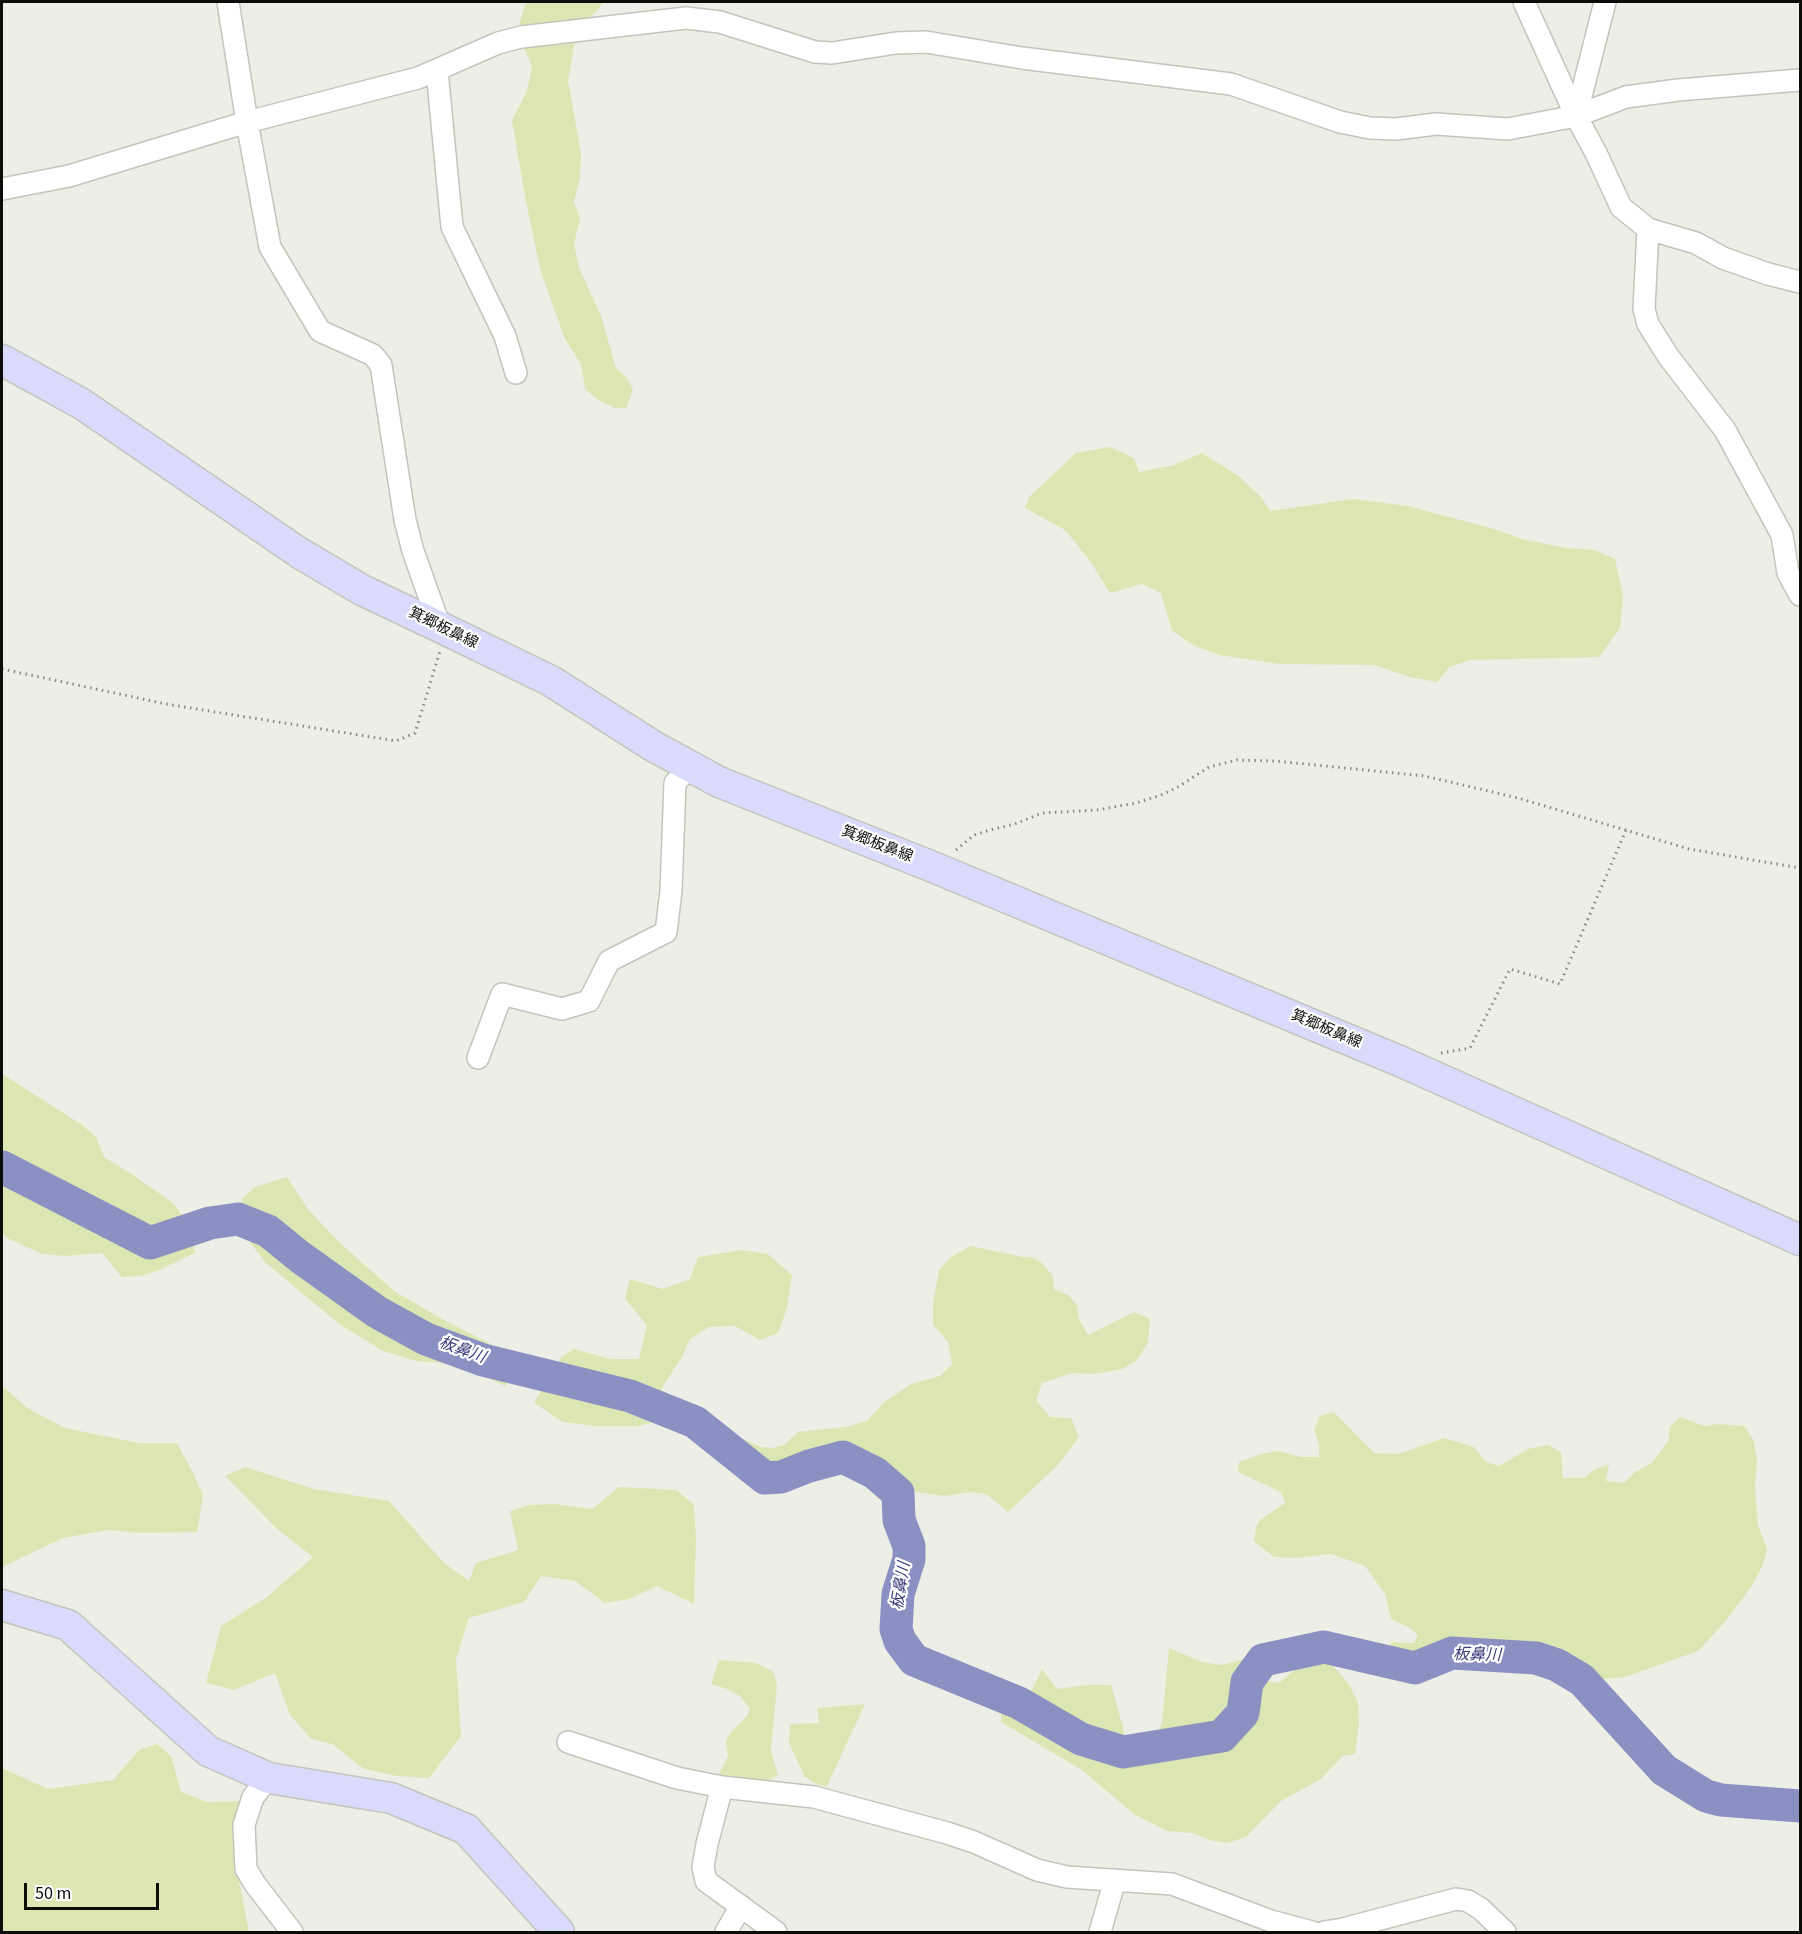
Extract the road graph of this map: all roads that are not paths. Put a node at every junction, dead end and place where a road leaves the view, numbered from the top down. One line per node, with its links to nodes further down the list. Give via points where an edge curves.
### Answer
1 (228, 2): 7 (street)
2 (1524, 2): 6 (street)
3 (1605, 2): 6 (street)
4 (437, 71): 6 (street, via 520,37 686,18 720,22 815,52 926,42 1231,84 1340,122 1370,128 1436,124 1508,129); 7 (street); 12 (street, via 453,227 505,336)
5 (1800, 80): 6 (street, via 1626,97)
6 (1576, 116): 9 (street, via 1621,207)
7 (247, 122): 8 (street, via 69,176); 14 (street, via 270,247 320,331 374,355 381,365 405,520)
8 (2, 189)
9 (1648, 230): 10 (street, via 1696,243 1723,258); 13 (street, via 1644,309 1648,324 1725,430 1782,535 1788,573)
10 (1800, 282)
11 (2, 360): 14 (main road, 箕郷板鼻線, via 82,404 298,552 362,590)
12 (516, 373)
13 (1800, 595)
14 (443, 628): 15 (main road, 箕郷板鼻線, via 551,681)
15 (690, 766): 16 (street, via 675,783 666,932 609,961 589,1001 562,1009 502,994); 17 (main road, 箕郷板鼻線, via 789,812 933,867 1414,1067)
16 (478, 1058)
17 (1800, 1240)
18 (2, 1605): 20 (main road, via 68,1625 208,1750)
19 (568, 1742): 21 (street, via 677,1778)
20 (269, 1778): 24 (street, via 253,1797 244,1825 246,1869); 25 (main road, via 390,1798 466,1829)
21 (722, 1787): 22 (street, via 814,1797 947,1833 1037,1870 1067,1877); 23 (street, via 703,1867 706,1881)
22 (1115, 1880): 28 (street); 29 (street, via 1172,1884 1271,1922)
23 (741, 1906): 26 (street); 27 (street)
24 (292, 1932)
25 (559, 1932)
26 (726, 1932)
27 (776, 1932)
28 (1100, 1932)
29 (1312, 1932)
30 (1324, 1932): 31 (street, via 1456,1899 1468,1900)
31 (1505, 1932)

